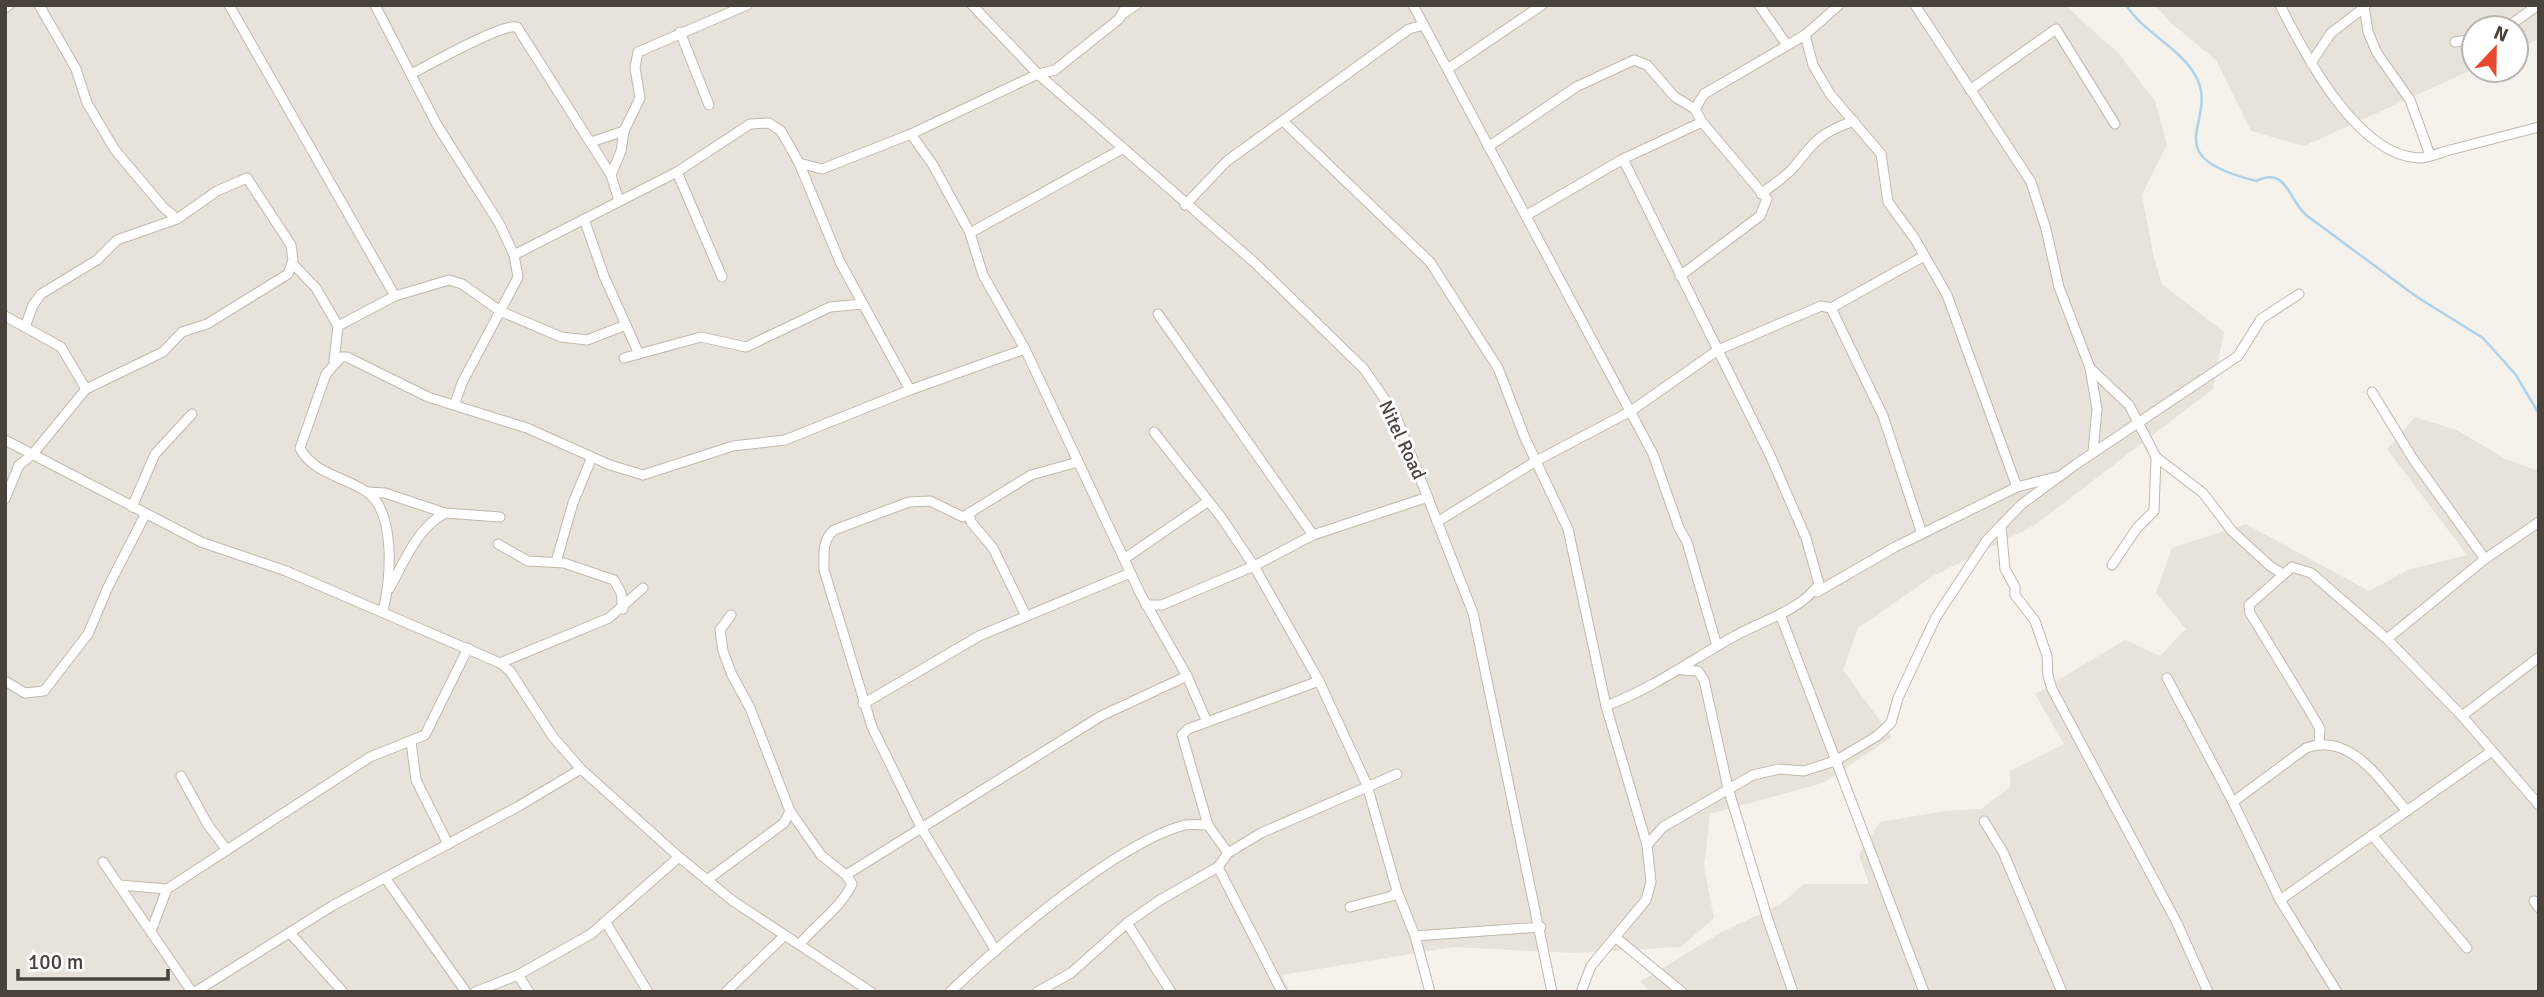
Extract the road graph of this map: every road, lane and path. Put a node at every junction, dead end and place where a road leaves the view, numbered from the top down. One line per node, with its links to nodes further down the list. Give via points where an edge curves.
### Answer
1 (39, 5): 48 (street, via 115,150)
2 (229, 5): 57 (street)
3 (375, 5): 24 (street)
4 (747, 5): 17 (street)
5 (972, 5): 25 (street, Nitel Road)
6 (1136, 5): 14 (street)
7 (1542, 5): 23 (street)
8 (1759, 5): 21 (street)
9 (1839, 5): 18 (street)
10 (1915, 5): 26 (street)
11 (2280, 5): 22 (street)
12 (2365, 6): 22 (street, via 2331,33); 39 (street, via 2368,32 2410,100)
13 (1415, 8): 15 (street); 16 (street)
14 (1126, 9): 25 (street, via 1055,70)
15 (1424, 24): 16 (street); 23 (street)
16 (1409, 29): 30 (street)
17 (680, 32): 27 (street); 34 (street, via 638,52 635,68 640,98)
18 (1805, 35): 21 (street); 29 (street, via 1813,65)
19 (2460, 41): 20 (street)
20 (2455, 42)
21 (1787, 45): 28 (street, via 1711,89)
22 (2311, 63): 39 (street, via 2367,135 2396,151 2420,158)
23 (1449, 68): 37 (street)
24 (411, 74): 36 (street, via 480,39 517,27); 51 (street)
25 (1038, 74): 35 (street); 38 (street, Nitel Road)
26 (1970, 90): 32 (street, via 2056,29); 71 (street, via 2031,182 2059,286)
27 (709, 105)
28 (1695, 109): 31 (street); 37 (street, via 1675,97 1647,65 1634,60 1576,87)
29 (1854, 121): 44 (street, via 1823,134 1789,172); 52 (street, via 1881,154 1888,202)
30 (1284, 122): 46 (street, via 1212,173); 85 (street, via 1430,262 1498,368)
31 (1702, 122): 40 (street); 44 (street)
32 (2115, 124)
33 (2539, 127): 39 (street)
34 (624, 131): 36 (street); 43 (street)
35 (911, 134): 41 (street, via 822,169); 50 (street)
36 (591, 142): 43 (street)
37 (1488, 147): 47 (street)
38 (1122, 149): 46 (street, Nitel Road); 50 (street)
39 (2430, 155)
40 (1623, 159): 47 (street); 54 (street)
41 (799, 163): 42 (street, via 781,131 769,122 750,124); 58 (street, via 840,262)
42 (677, 172): 45 (street); 55 (street)
43 (611, 175): 45 (street)
44 (1761, 194): 54 (street, via 1767,199 1760,216)
45 (619, 201): 49 (street)
46 (1185, 205): 90 (street, Nitel Road, via 1255,263 1364,369 1395,414)
47 (1527, 215): 76 (street)
48 (177, 219): 53 (street, via 217,191 247,178 291,245); 65 (street, via 117,240 97,260 50,286 33,305)
49 (584, 219): 51 (street); 63 (street)
50 (970, 233): 66 (street, via 983,275)
51 (514, 255): 60 (street, via 518,276)
52 (1924, 256): 59 (street); 88 (street, via 1947,295)
53 (292, 264): 64 (street, via 316,288); 72 (street, via 288,274 246,303 182,332 163,352)
54 (1680, 276): 67 (street)
55 (722, 277)
56 (2300, 294): 78 (street, via 2261,319 2238,356)
57 (395, 296): 60 (street, via 449,280); 64 (street)
58 (863, 303): 68 (street, via 830,307 746,347 701,337); 73 (street)
59 (1831, 308): 67 (street, via 1821,306); 101 (street, via 1883,416)
60 (500, 311): 63 (street, via 561,337 587,340); 75 (street)
61 (1158, 314): 102 (street)
62 (5, 316): 65 (street)
63 (626, 325): 68 (street)
64 (338, 326): 70 (street)
65 (25, 327): 72 (street, via 61,348)
66 (1025, 349): 73 (street); 86 (street)
67 (1718, 351): 76 (street); 113 (street, via 1807,538 1819,584)
68 (639, 354): 69 (street)
69 (624, 358)
70 (334, 361): 75 (street, via 347,357 428,397); 89 (street, via 300,448 305,459)
71 (2090, 368): 78 (street, via 2114,388); 81 (street, via 2097,409)
72 (86, 389): 82 (street)
73 (911, 390): 83 (street, via 785,440 721,449 643,475)
74 (2372, 392): 105 (street, via 2413,459)
75 (455, 403): 83 (street)
76 (1631, 411): 85 (street); 121 (street, via 1687,542)
77 (192, 414): 93 (street, via 155,453)
78 (2138, 421): 81 (street); 84 (street)
79 (1154, 432): 92 (street)
80 (5, 440): 82 (street)
81 (2093, 452): 87 (street)
82 (32, 455): 91 (street, via 19,465); 93 (street)
83 (592, 457): 106 (street)
84 (2156, 457): 107 (street, via 2154,511 2137,527); 110 (street, via 2203,493 2232,531)
85 (1536, 461): 98 (street); 131 (street, via 1568,529)
86 (1078, 462): 95 (street, via 1031,475); 104 (street)
87 (2061, 476): 88 (street); 100 (street)
88 (2017, 487): 101 (street)
89 (367, 492): 94 (street, via 385,493); 112 (street, via 380,508 388,544)
90 (1428, 497): 98 (street, Nitel Road); 102 (street)
91 (5, 499)
92 (1207, 502): 104 (street); 108 (street)
93 (132, 507): 96 (street)
94 (445, 513): 97 (street); 112 (street, via 419,535)
95 (969, 513): 119 (street, via 993,548); 130 (street, via 963,517 930,501 909,502 828,535 824,570)
96 (145, 515): 116 (street, via 214,548 286,570); 128 (street, via 88,634 44,691 25,693)
97 (500, 517)
98 (1437, 522): 168 (street, Nitel Road, via 1473,613)
99 (2539, 522): 105 (street)
100 (2001, 526): 137 (street, via 1961,575 1936,617 1891,723); 199 (street, via 2005,569 2015,595 2035,621 2048,656 2052,689 2177,923)
101 (1922, 534): 113 (street)
102 (1313, 535): 108 (street)
103 (499, 544): 106 (street, via 528,561)
104 (1124, 559): 109 (street)
105 (2486, 559): 120 (street)
106 (556, 562): 115 (street, via 614,580)
107 (2112, 565)
108 (1254, 566): 114 (street, via 1162,606); 129 (street)
109 (1130, 573): 114 (street); 119 (street)
110 (2283, 574): 120 (street, via 2292,567 2304,569); 135 (street, via 2249,606 2250,613 2320,729)
111 (643, 588): 115 (street)
112 (388, 590): 116 (street)
113 (1810, 597): 117 (street)
114 (1146, 605): 126 (street)
115 (623, 608): 124 (street, via 589,628)
116 (383, 610): 122 (street)
117 (1780, 614): 121 (street); 137 (street)
118 (731, 615): 145 (street, via 720,630 723,651)
119 (1026, 616): 130 (street, via 979,636)
120 (2387, 639): 132 (street)
121 (1717, 646): 125 (street)
122 (468, 648): 124 (street); 134 (street, via 429,729)
123 (2539, 657): 132 (street)
124 (500, 663): 138 (street)
125 (1682, 670): 131 (street); 142 (street, via 1698,671 1704,680)
126 (1187, 676): 133 (street); 149 (street, via 1101,716)
127 (2167, 678): 143 (street)
128 (5, 681)
129 (1320, 681): 133 (street); 141 (street)
130 (863, 704): 149 (street)
131 (1606, 706): 152 (street)
132 (2462, 716): 136 (street)
133 (1207, 722): 148 (street, via 1188,729 1182,741)
134 (411, 742): 151 (street, via 415,780); 153 (street, via 370,757)
135 (2319, 743): 143 (street); 146 (street, via 2360,758)
136 (2492, 751): 144 (street); 146 (street)
137 (1835, 761): 142 (street, via 1804,771 1779,769 1753,775); 197 (street)
138 (581, 769): 151 (street); 155 (street)
139 (1396, 774): 141 (street)
140 (181, 776): 153 (street)
141 (1367, 785): 154 (street); 163 (street)
142 (1728, 788): 152 (street, via 1663,827); 196 (street)
143 (2233, 802): 164 (street)
144 (2539, 805)
145 (790, 811): 158 (street, via 821,855); 160 (street, via 784,823)
146 (2407, 811): 150 (street)
147 (1984, 821): 198 (street, via 2003,852)
148 (1208, 825): 154 (street); 176 (street, via 1179,827 1132,849)
149 (922, 829): 158 (street); 176 (street)
150 (2372, 835): 164 (street); 175 (street)
151 (448, 845): 159 (street)
152 (1647, 845): 173 (street, via 1651,882 1646,900)
153 (227, 850): 162 (street)
154 (1228, 853): 157 (street)
155 (679, 857): 160 (street); 166 (street)
156 (103, 862): 161 (street)
157 (1219, 867): 167 (street); 191 (street)
158 (846, 875): 174 (street, via 852,884 849,889)
159 (386, 879): 170 (street); 182 (street)
160 (707, 880): 171 (street)
161 (119, 885): 162 (street); 169 (street)
162 (167, 889): 169 (street)
163 (1397, 891): 165 (street); 172 (street)
164 (2280, 900): 200 (street)
165 (1350, 907)
166 (606, 923): 177 (street); 185 (street)
167 (1127, 923): 189 (street, via 1071,973); 190 (street)
168 (1541, 927): 172 (street); 193 (street, Nitel Road)
169 (151, 931): 180 (street)
170 (290, 933): 178 (street); 181 (street)
171 (785, 936): 174 (street); 179 (street)
172 (1415, 936): 192 (street)
173 (1615, 937): 194 (street, via 1591,966); 195 (street)
174 (800, 944): 187 (street)
175 (2467, 948)
176 (996, 951): 188 (street)
177 (518, 975): 183 (street); 184 (street)
178 (208, 988): 180 (street)
179 (738, 988): 186 (street)
180 (193, 992)
181 (343, 992)
182 (466, 992)
183 (475, 992)
184 (529, 992)
185 (648, 992)
186 (726, 992)
187 (871, 992)
188 (950, 992)
189 (1037, 992)
190 (1171, 992)
191 (1282, 992)
192 (1430, 992)
193 (1552, 992)
194 (1581, 992)
195 (1682, 992)
196 (1793, 992)
197 (1924, 992)
198 (2062, 992)
199 (2208, 992)
200 (2337, 992)

